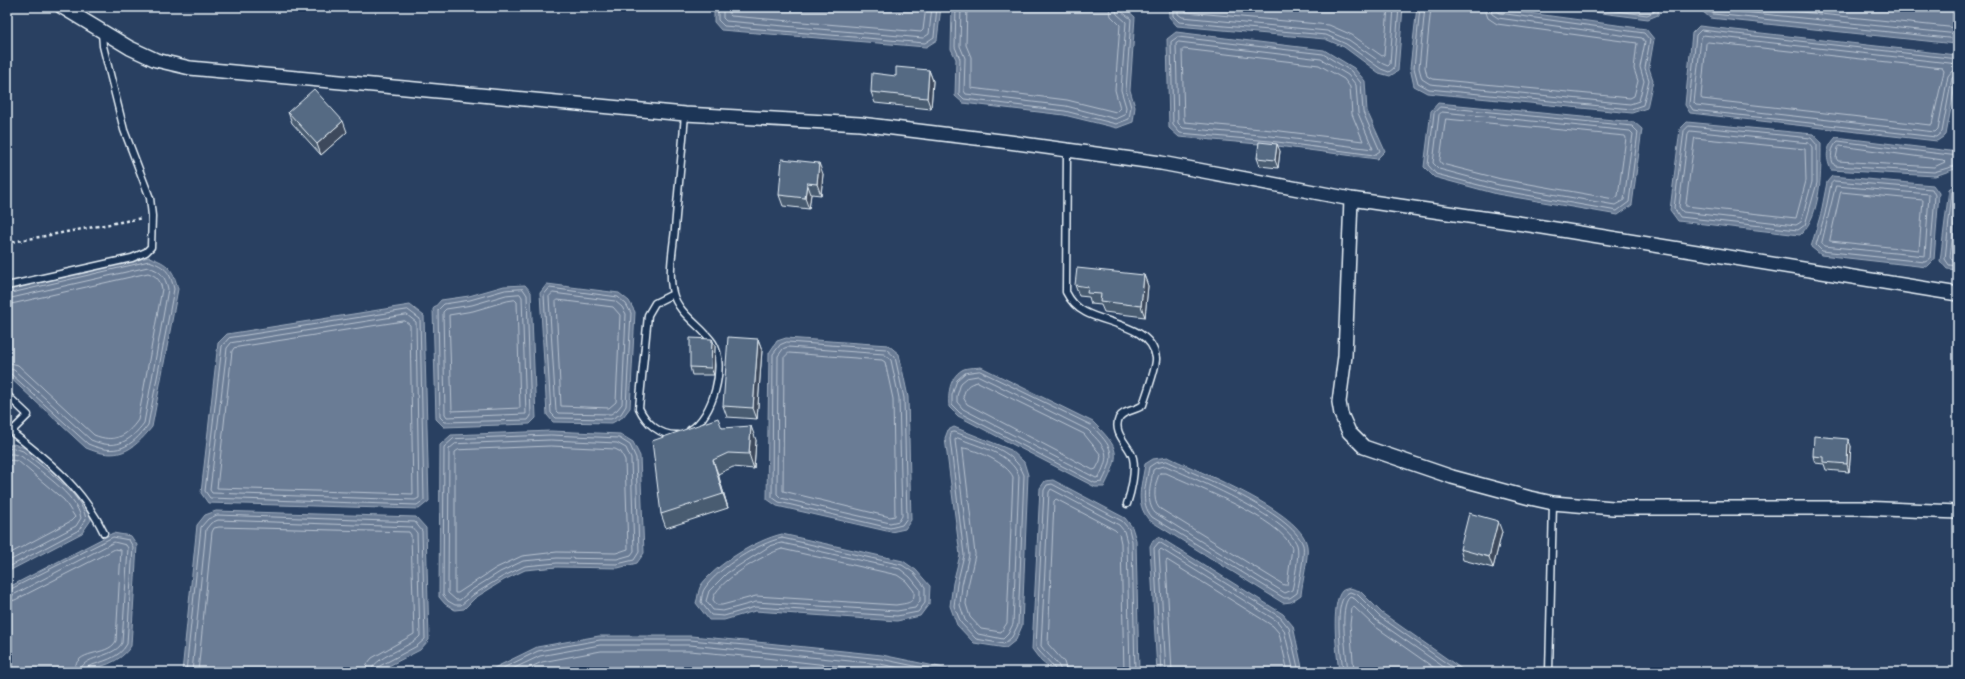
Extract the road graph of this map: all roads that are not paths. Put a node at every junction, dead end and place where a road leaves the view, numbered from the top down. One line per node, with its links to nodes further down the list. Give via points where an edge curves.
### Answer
1 (62, 7): 2 (street)
2 (102, 33): 3 (street, via 156,60 190,68); 6 (lane, via 117,104 150,198 151,247 141,255)
3 (685, 114): 4 (street, via 860,124); 7 (lane, via 672,265)
4 (1067, 150): 5 (street, via 1161,164); 13 (lane, via 1066,292 1069,299 1084,312 1137,332 1146,338 1153,347 1156,359 1143,405 1139,409 1125,412 1118,424 1133,459 1132,482)
5 (1351, 199): 8 (street, via 1524,224); 12 (street, via 1345,356 1339,402 1349,432 1364,447 1452,478)
6 (7, 286)
7 (673, 294): 7 (lane, via 655,303 648,315 638,408 643,417 660,433 676,436 692,430 706,415 714,398 718,356 713,343 681,309)
8 (1958, 294)
9 (7, 395): 10 (lane, via 28,415)
10 (13, 432): 11 (lane); 15 (lane, via 81,494)
11 (7, 436)
12 (1554, 503): 14 (street, via 1613,508 1860,508); 16 (lane)
13 (1127, 504)
14 (1958, 512)
15 (104, 533)
16 (1549, 672)

